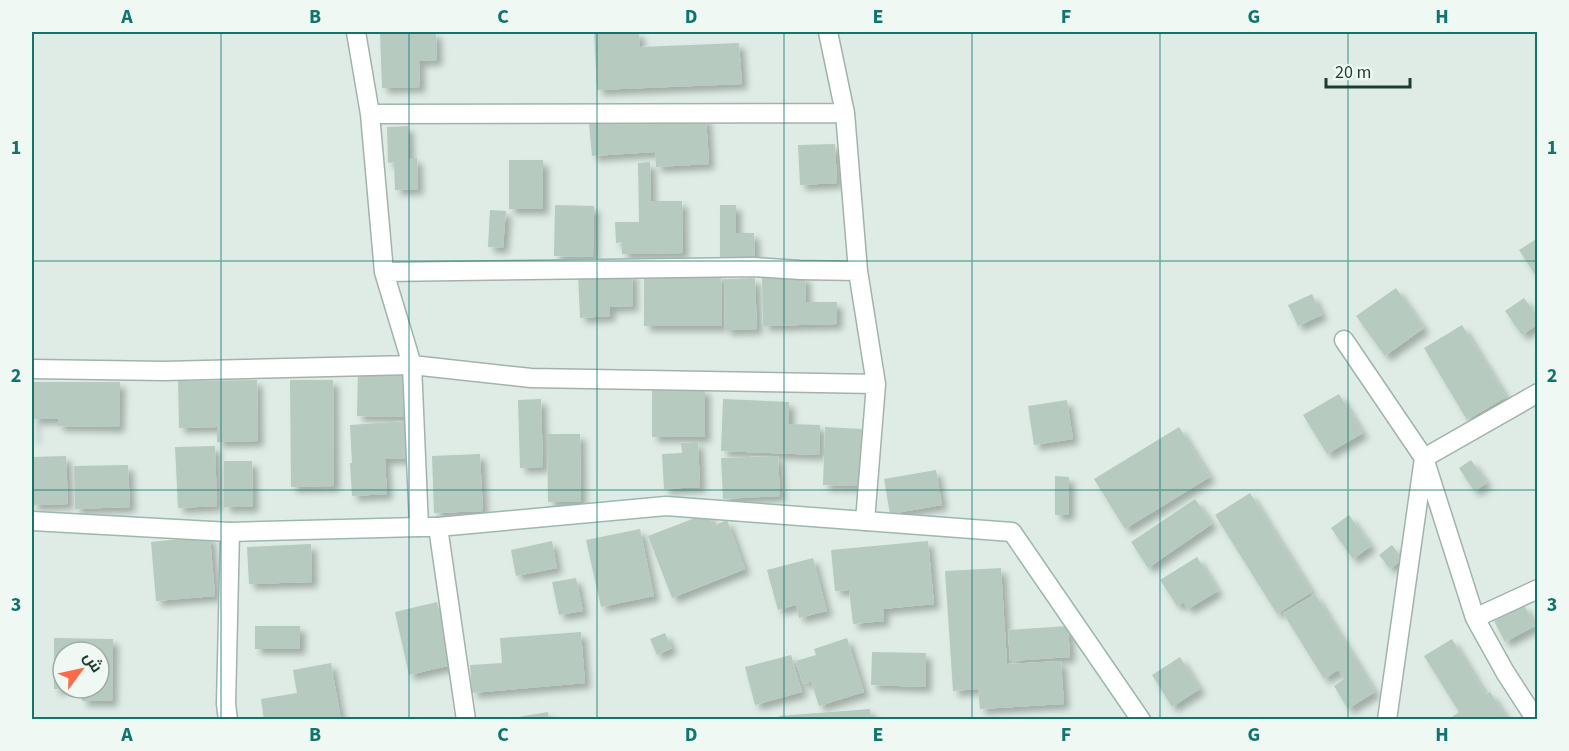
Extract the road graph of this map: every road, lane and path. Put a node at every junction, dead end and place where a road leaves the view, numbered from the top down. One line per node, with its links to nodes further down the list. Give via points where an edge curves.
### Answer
1 (356, 32): 4 (street)
2 (828, 32): 3 (street)
3 (845, 113): 4 (street); 5 (street)
4 (370, 114): 6 (street)
5 (858, 271): 6 (street, via 754,267); 10 (street)
6 (384, 272): 8 (street)
7 (1344, 340): 12 (street)
8 (412, 365): 9 (street, via 164,371); 10 (street, via 531,378); 15 (street)
9 (32, 369)
10 (876, 384): 14 (street)
11 (1538, 393): 12 (street)
12 (1424, 458): 19 (street); 23 (street)
13 (32, 521): 17 (street)
14 (865, 521): 16 (street, via 666,506); 22 (street, via 1012,532)
15 (419, 527): 16 (street); 17 (street)
16 (438, 527): 21 (street)
17 (230, 532): 20 (street)
18 (1538, 589): 19 (street)
19 (1474, 618): 24 (street)
20 (228, 720)
21 (466, 720)
22 (1141, 720)
23 (1387, 720)
24 (1536, 720)

